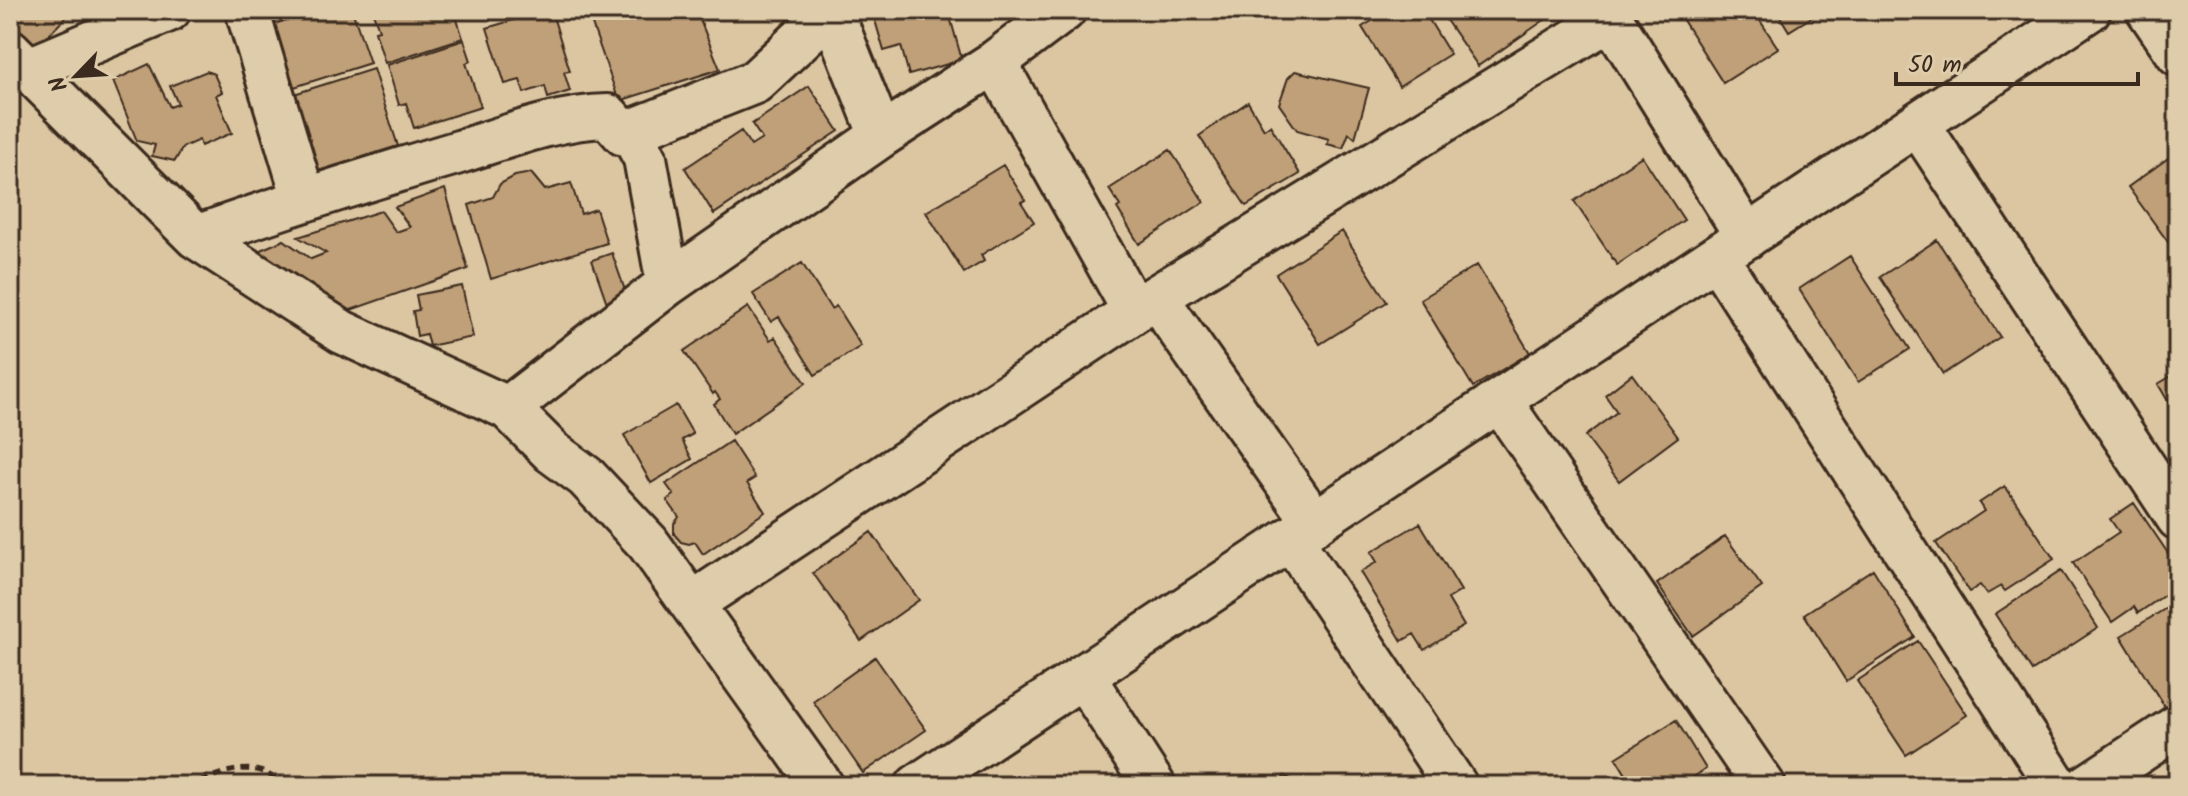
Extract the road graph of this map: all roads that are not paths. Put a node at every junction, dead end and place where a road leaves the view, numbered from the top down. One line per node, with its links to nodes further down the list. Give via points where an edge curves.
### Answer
1 (169, 10): 9 (street)
2 (247, 10): 14 (street)
3 (1064, 10): 10 (street)
4 (2089, 10): 11 (street)
5 (2148, 10): 8 (street)
6 (831, 11): 12 (street, via 755,82); 13 (street)
7 (1609, 14): 16 (street); 18 (street)
8 (2178, 54)
9 (19, 60): 15 (street)
10 (995, 62): 13 (street); 18 (street)
11 (1918, 124): 16 (street); 21 (street)
12 (624, 134): 14 (street, via 608,116 573,118); 17 (street, via 633,136 645,158)
13 (881, 136): 17 (street)
14 (304, 199): 15 (street)
15 (196, 237): 20 (street, via 342,332)
16 (1732, 247): 19 (street); 31 (street)
17 (668, 284): 20 (street)
18 (1145, 304): 22 (street); 23 (street)
19 (1500, 401): 22 (street); 30 (street)
20 (508, 408): 23 (street, via 619,509)
21 (2178, 518)
22 (1303, 531): 24 (street); 29 (street)
23 (693, 603): 26 (street)
24 (1083, 676): 27 (street); 28 (street)
25 (2178, 726): 32 (street)
26 (822, 786)
27 (917, 786)
28 (1154, 786)
29 (1456, 786)
30 (1764, 786)
31 (2057, 786)
32 (2087, 786)

